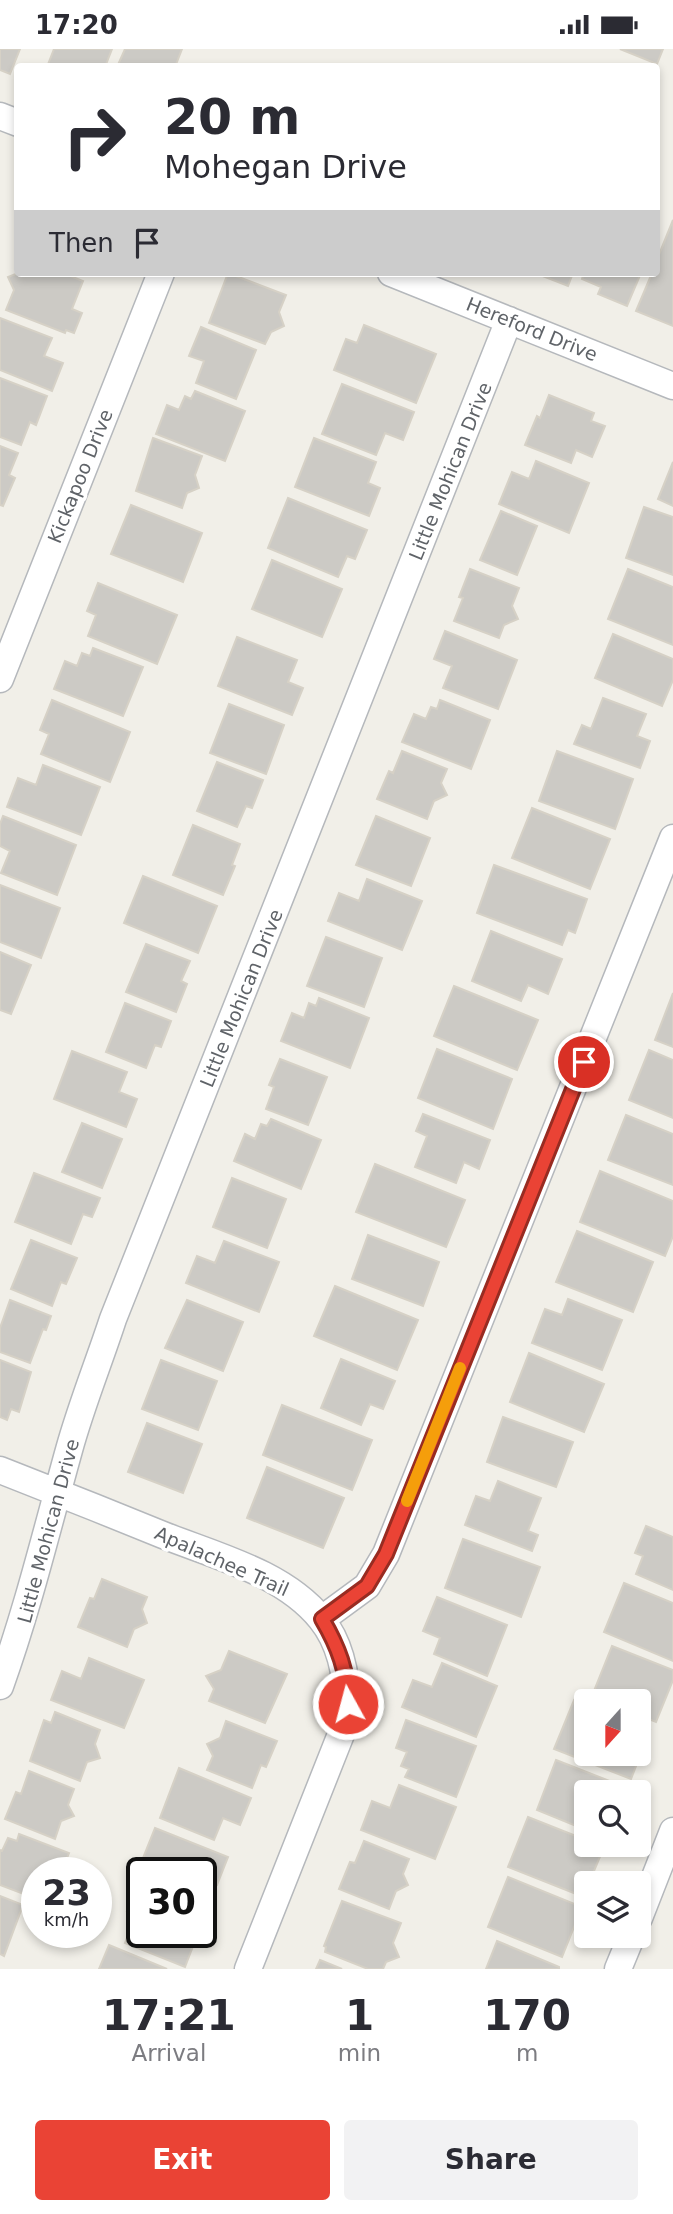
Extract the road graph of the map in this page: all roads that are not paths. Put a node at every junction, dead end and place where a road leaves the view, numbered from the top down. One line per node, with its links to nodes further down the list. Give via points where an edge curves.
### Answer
1 (159, 277): 5 (street, Kickapoo Drive)
2 (401, 277): 3 (street, Hereford Drive)
3 (509, 320): 4 (street, Hereford Drive); 8 (street, Little Mohican Drive, via 114,1319)
4 (673, 386)
5 (0, 679)
6 (673, 838): 9 (street, via 386,1554 367,1586)
7 (0, 1470): 8 (street, Apalachee Trail)
8 (58, 1493): 9 (street, Apalachee Trail, via 249,1569 295,1593); 10 (street, Little Mohican Drive)
9 (322, 1619): 14 (street, Apalachee Trail, via 338,1647 348,1689 347,1719)
10 (0, 1686)
11 (673, 1831): 12 (street)
12 (651, 1887)
13 (627, 1948): 15 (street)
14 (248, 1969)
15 (618, 1969)

